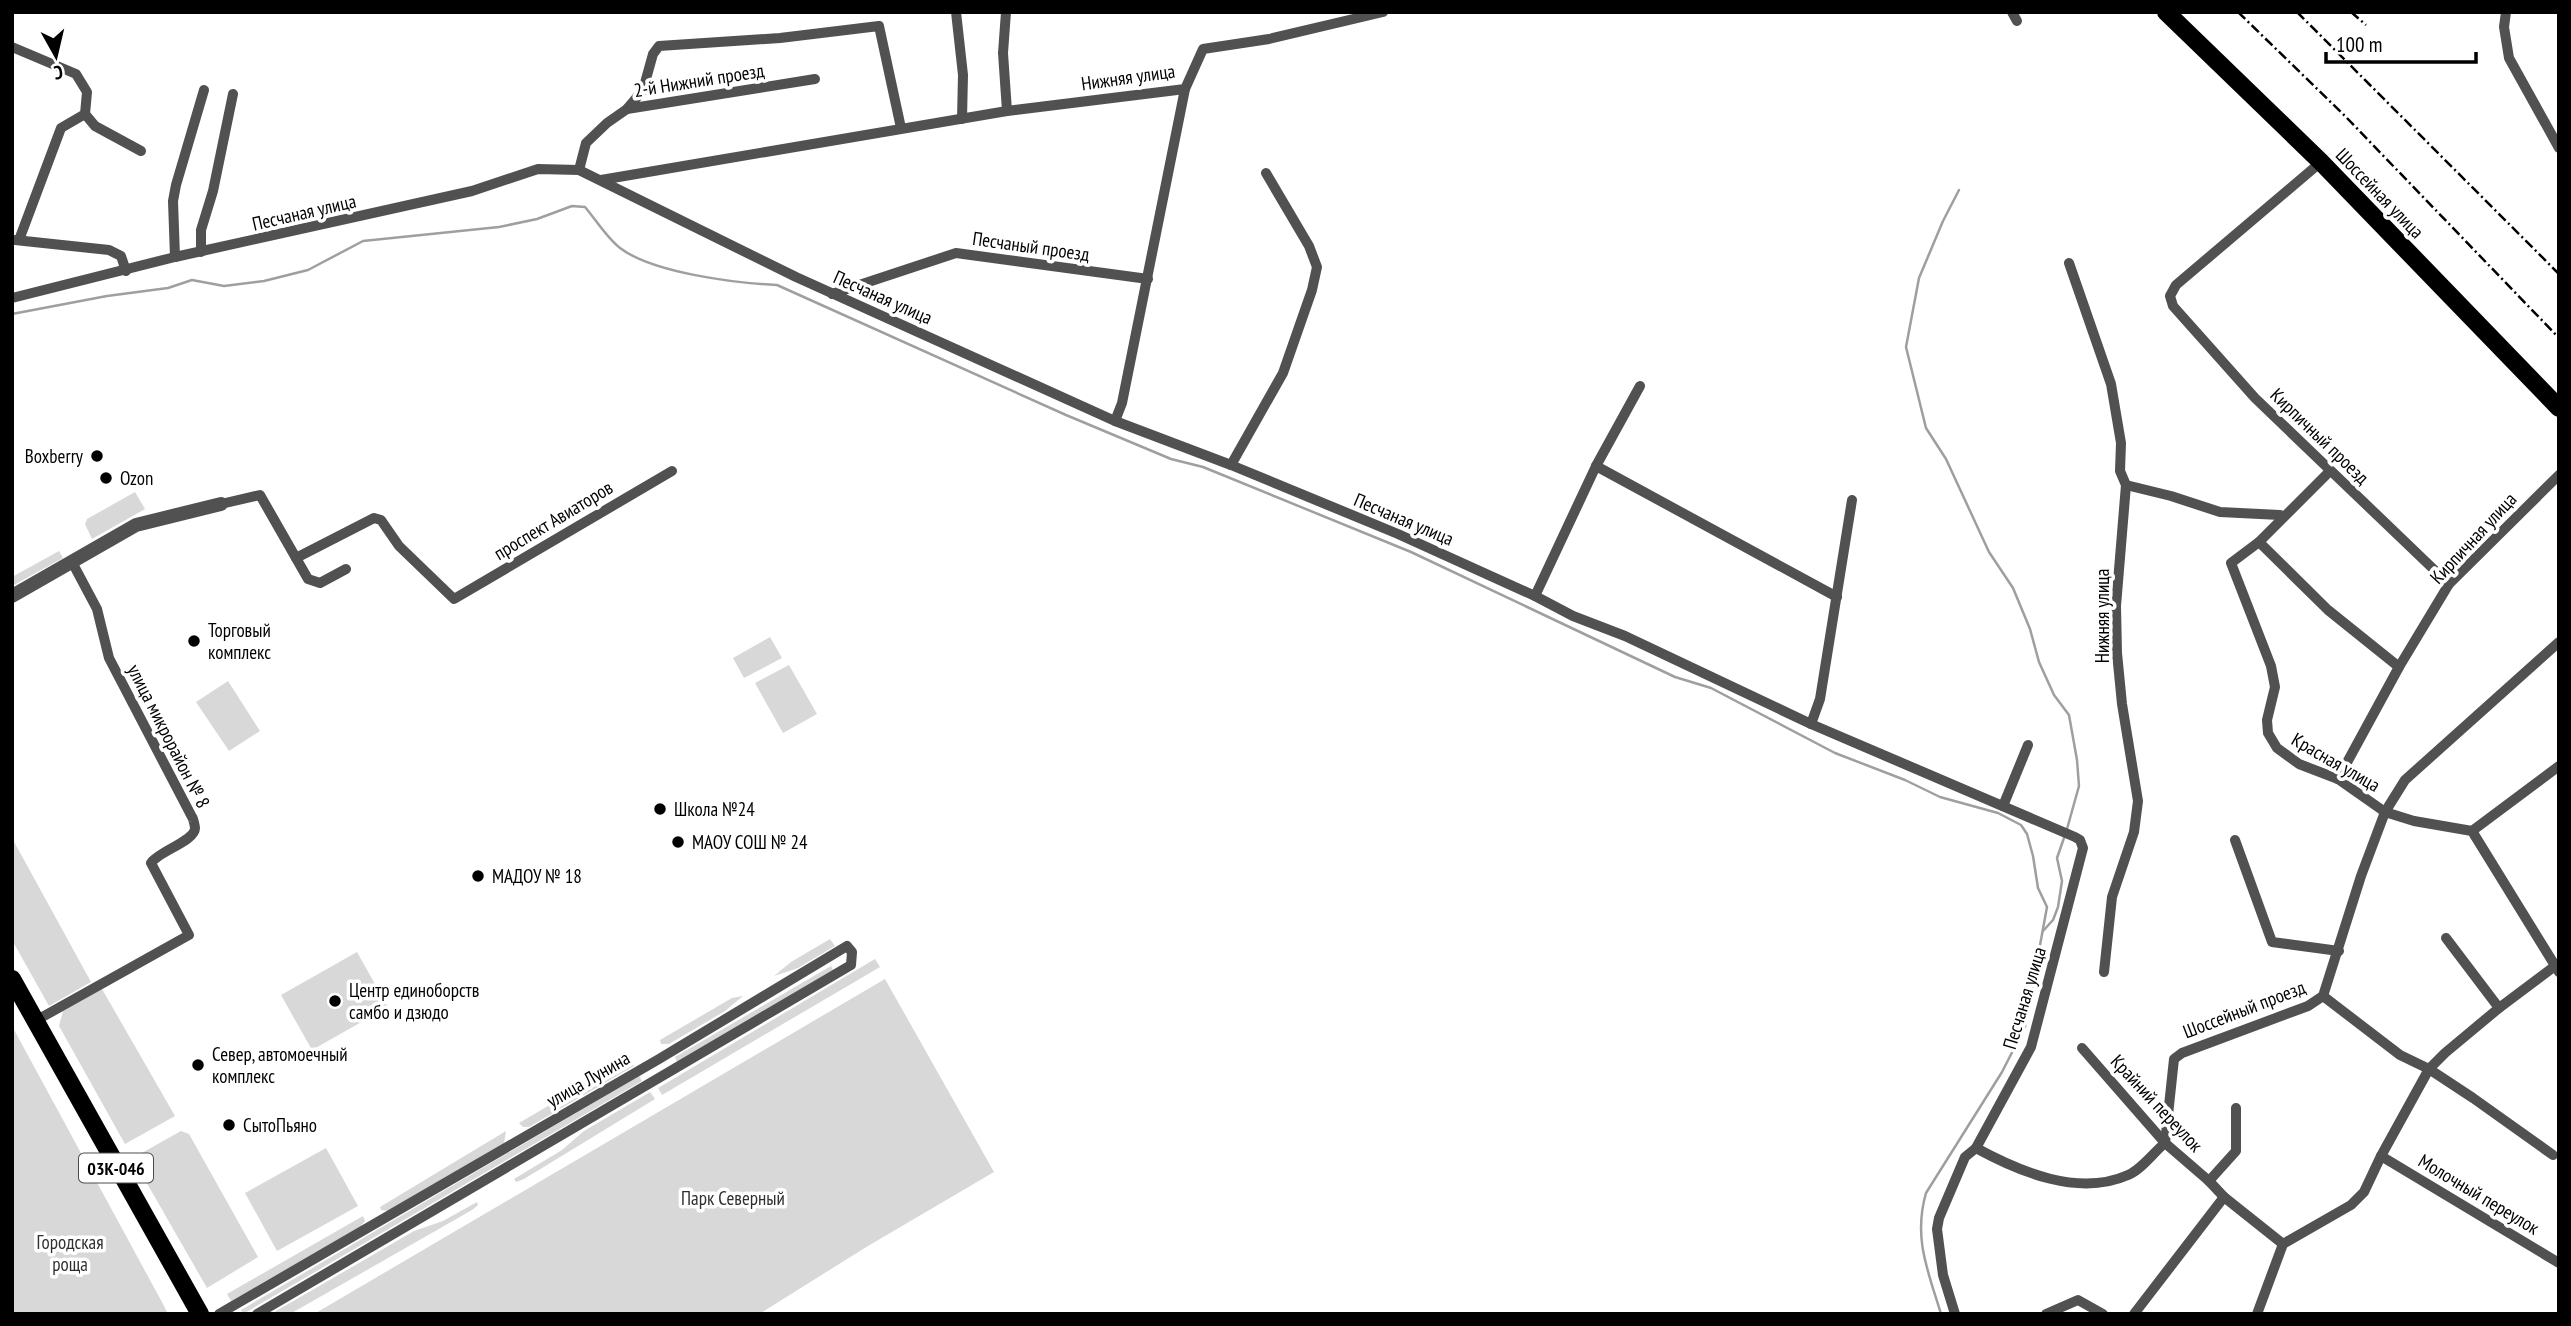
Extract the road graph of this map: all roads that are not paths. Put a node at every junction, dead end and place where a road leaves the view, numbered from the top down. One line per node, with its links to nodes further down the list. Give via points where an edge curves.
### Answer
1 (956, 12): 15 (street)
2 (1006, 12): 13 (street)
3 (1383, 12): 6 (street, Нижняя улица)
4 (2166, 12): 19 (main road, Шоссейная улица)
5 (2506, 12): 17 (street, via 2509,58)
6 (1354, 16): 9 (street, Нижняя улица, via 1269,39 1203,49)
7 (12, 47): 14 (street, via 76,74 87,92)
8 (815, 79): 12 (street, 2-й Нижний проезд)
9 (1185, 89): 13 (street, Нижняя улица); 28 (street)
10 (204, 90): 25 (street, via 173,201)
11 (233, 94): 24 (street, via 201,230)
12 (627, 109): 16 (street, via 643,90 659,46 879,26); 20 (street, 2-й Нижний проезд, via 586,144)
13 (1007, 111): 15 (street, Нижняя улица)
14 (85, 114): 18 (street, via 94,126); 23 (street, via 61,128)
15 (962, 118): 16 (street, Нижняя улица)
16 (901, 128): 22 (street, Нижняя улица)
17 (2559, 148)
18 (141, 151)
19 (2321, 162): 32 (main road, Шоссейная улица); 37 (street, Кирпичный проезд, via 2176,285 2170,296 2173,306 2255,398)
20 (579, 170): 22 (street, Песчаная улица); 24 (street, Песчаная улица, via 538,169 472,191)
21 (1266, 173): 34 (street, via 1317,267 1283,373)
22 (599, 180): 29 (street, Песчаная улица)
23 (16, 240): 27 (street, via 109,250 121,256)
24 (201, 252): 25 (street, Песчаная улица)
25 (175, 257): 27 (street, Песчаная улица)
26 (2069, 263): 39 (street, Нижняя улица, via 2111,384 2121,443 2120,471)
27 (127, 271): 30 (street, Песчаная улица)
28 (1148, 279): 29 (street, Песчаный проезд, via 956,253); 33 (street)
29 (832, 293): 33 (street, Песчаная улица)
30 (12, 298)
31 (1640, 386): 35 (street)
32 (2559, 408)
33 (1115, 421): 34 (street, Песчаная улица)
34 (1231, 465): 49 (street, Песчаная улица)
35 (1596, 466): 49 (street); 50 (street)
36 (672, 471): 44 (street, проспект Авиаторов, via 454,599 399,546 381,520 374,518)
37 (2330, 471): 42 (street, Красная улица); 47 (street, Кирпичный проезд)
38 (2559, 475): 47 (street, Кирпичная улица)
39 (2126, 485): 42 (street, via 2221,512); 64 (street, Нижняя улица, via 2116,606 2122,704 2138,801 2134,832 2112,897)
40 (1852, 500): 50 (street)
41 (222, 505): 44 (street, via 260,495); 45 (street, via 136,525)
42 (2283, 517): 43 (street, Красная улица)
43 (2259, 542): 52 (street, via 2328,610); 56 (street, Красная улица, via 2231,563 2271,666 2275,687 2268,733 2277,748 2299,764)
44 (296, 558): 46 (street, via 308,579 320,583)
45 (72, 562): 48 (street); 68 (street, улица микрорайон № 8, via 97,609 109,658 192,817 192,836 151,863 190,935)
46 (346, 569)
47 (2449, 584): 52 (street, Кирпичная улица)
48 (12, 596)
49 (1535, 596): 53 (street, Песчаная улица)
50 (1837, 597): 53 (street, via 1820,699)
51 (2559, 642): 58 (street, Шоссейный проезд, via 2405,780)
52 (2399, 667): 56 (street, Кирпичная улица)
53 (1811, 724): 57 (street, Песчаная улица)
54 (2028, 745): 57 (street)
55 (2559, 766): 59 (street)
56 (2338, 779): 58 (street, Красная улица)
57 (2003, 806): 75 (street, Песчаная улица, via 2075,837 2083,848 2031,1047)
58 (2385, 811): 59 (street, Красная улица); 62 (street, Шоссейный проезд)
59 (2472, 831): 63 (street)
60 (2235, 840): 62 (street, via 2272,942)
61 (2446, 937): 67 (street)
62 (2339, 951): 66 (street, Шоссейный проезд)
63 (2557, 967): 67 (street)
64 (2104, 972)
65 (12, 979): 68 (main road, 03К-046)
66 (2323, 996): 71 (street, via 2400,1055); 74 (street, Шоссейный проезд, via 2174,1059)
67 (2499, 1008): 71 (street)
68 (35, 1021): 82 (main road, 03К-046)
69 (2082, 1048): 74 (street, Крайний переулок)
70 (659, 1059): 72 (street, улица Лунина); 72 (street, via 847,946 852,952 851,965); 83 (street, улица Лунина)
71 (2429, 1069): 76 (street); 77 (street)
72 (667, 1074): 84 (street, улица Лунина)
73 (2236, 1108): 78 (street, Крайний переулок, via 2236,1151)
74 (2165, 1143): 75 (street, via 2130,1175 2098,1184 2077,1184 2010,1166); 78 (street, Крайний переулок)
75 (1976, 1148): 85 (street, Песчаная улица, via 1965,1157 1937,1229 1943,1275)
76 (2553, 1155)
77 (2381, 1156): 80 (street, via 2364,1192 2351,1205); 81 (street, Молочный переулок)
78 (2209, 1181): 79 (street, Крайний переулок)
79 (2224, 1197): 80 (street, Крайний переулок); 88 (street)
80 (2283, 1244): 89 (street)
81 (2559, 1263)
82 (200, 1314)
83 (219, 1314)
84 (257, 1314)
85 (1955, 1314)
86 (2046, 1314): 87 (street, via 2078,1300)
87 (2103, 1314)
88 (2134, 1314)
89 (2257, 1314)

